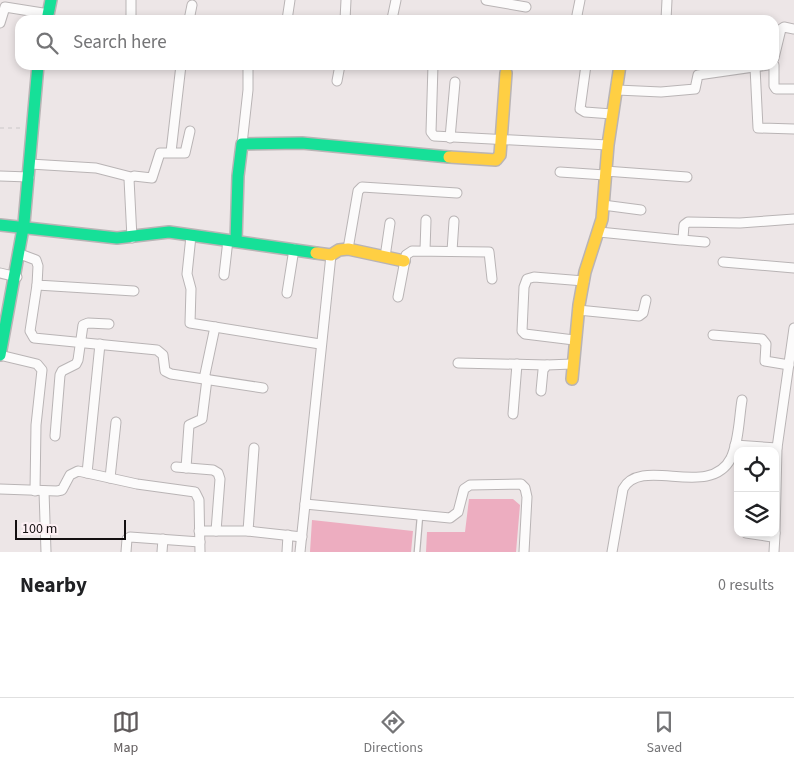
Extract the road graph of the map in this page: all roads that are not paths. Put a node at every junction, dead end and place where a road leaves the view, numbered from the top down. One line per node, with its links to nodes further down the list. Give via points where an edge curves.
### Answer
1 (51, 0): 12 (street)
2 (131, 0): 13 (street)
3 (290, 0): 15 (street)
4 (346, 0): 16 (street)
5 (396, 0): 17 (street)
6 (486, 0): 10 (street)
7 (580, 0): 18 (street)
8 (668, 0): 19 (street)
9 (192, 5): 14 (street)
10 (526, 8)
11 (39, 15): 20 (street, via 5,7)
12 (48, 15)
13 (131, 15)
14 (190, 15)
15 (288, 15)
16 (344, 15)
17 (392, 15)
18 (577, 15)
19 (666, 15)
20 (0, 23)
21 (794, 29): 22 (street, via 784,27)
22 (779, 35)
23 (37, 70): 46 (street)
24 (180, 70): 45 (street)
25 (248, 70): 43 (street)
26 (339, 70): 34 (street)
27 (433, 70): 41 (street, via 431,132 434,136)
28 (585, 70): 38 (street, via 580,110)
29 (619, 70): 37 (street)
30 (734, 70): 37 (street, via 698,75 695,89 661,92)
31 (755, 70): 39 (street, via 758,128)
32 (774, 70): 36 (street, via 776,89)
33 (506, 73): 42 (street)
34 (337, 80)
35 (455, 82): 41 (street)
36 (794, 89)
37 (617, 90): 38 (street)
38 (612, 114): 44 (street)
39 (794, 129)
40 (190, 131): 45 (street, via 187,151)
41 (450, 138): 42 (street)
42 (502, 140): 43 (street, via 499,158 492,160 302,143); 44 (street)
43 (242, 144): 66 (street)
44 (608, 145): 48 (street)
45 (171, 152): 51 (street, via 160,153 152,178)
46 (30, 164): 50 (street); 51 (street, via 96,168)
47 (560, 172): 48 (street)
48 (605, 173): 52 (street); 54 (street)
49 (0, 176): 50 (street)
50 (29, 177): 61 (street)
51 (131, 177): 64 (street)
52 (687, 177)
53 (457, 193): 69 (street, via 362,186 358,191)
54 (603, 205): 55 (street); 62 (street)
55 (641, 210)
56 (794, 219): 65 (street, via 688,222 684,225)
57 (426, 220): 70 (street)
58 (454, 221): 71 (street)
59 (390, 223): 74 (street)
60 (0, 225): 61 (street)
61 (24, 227): 64 (street, via 65,234); 72 (street)
62 (599, 232): 65 (street); 82 (street)
63 (191, 236): 64 (street, via 159,232); 66 (street); 91 (street, via 187,274 191,295 189,320 193,324)
64 (132, 238)
65 (682, 240): 67 (street)
66 (232, 241): 68 (street); 79 (street)
67 (705, 242)
68 (294, 249): 73 (street); 85 (street)
69 (348, 249): 73 (street); 74 (street)
70 (425, 250): 71 (street); 75 (street, via 408,252)
71 (452, 251): 81 (street, via 490,253)
72 (20, 254): 80 (street); 83 (street, via 36,260)
73 (331, 255): 97 (street)
74 (385, 257): 75 (street)
75 (404, 261): 86 (street)
76 (722, 262): 77 (street)
77 (794, 268)
78 (0, 273): 80 (street)
79 (224, 275)
80 (16, 277): 89 (street)
81 (492, 279)
82 (584, 281): 88 (street); 94 (street, via 534,277 527,279 524,287 522,326 525,334)
83 (37, 285): 84 (street); 95 (street, via 31,336)
84 (134, 291)
85 (287, 294)
86 (398, 298)
87 (646, 300): 88 (street, via 639,316)
88 (578, 310): 94 (street)
89 (3, 323): 98 (street)
90 (109, 324): 95 (street, via 85,324)
91 (215, 326): 97 (street); 104 (street)
92 (794, 328): 103 (street)
93 (714, 335): 103 (street, via 762,339 766,344 765,361)
94 (574, 340): 101 (street)
95 (80, 342): 96 (street); 112 (street, via 76,364 65,368 60,375)
96 (100, 344): 104 (street, via 157,350 163,355 165,371); 119 (street)
97 (320, 344): 123 (street)
98 (0, 355): 122 (street, via 37,364 42,370 37,416)
99 (458, 363): 100 (street)
100 (517, 364): 102 (street); 110 (street)
101 (572, 364): 102 (street); 105 (street)
102 (547, 365): 108 (street, via 543,370)
103 (789, 365): 106 (street)
104 (206, 379): 107 (street); 118 (street, via 202,419 189,425)
105 (572, 379)
106 (790, 384): 115 (street)
107 (263, 388)
108 (541, 391)
109 (742, 400): 113 (street)
110 (513, 414)
111 (116, 422): 120 (street)
112 (55, 436)
113 (735, 445): 114 (street); 141 (street, via 726,464 704,477 646,476 627,482)
114 (763, 447)
115 (777, 447)
116 (254, 448): 127 (street)
117 (176, 467): 118 (street)
118 (186, 468): 126 (street, via 218,473)
119 (87, 473): 120 (street); 122 (street, via 73,472 62,490)
120 (110, 478): 125 (street, via 195,492 199,500)
121 (0, 489): 122 (street)
122 (39, 491): 133 (street)
123 (305, 504): 124 (street); 129 (street)
124 (420, 516): 139 (lane); 140 (street, via 455,516 464,489 470,485 521,484 527,497)
125 (199, 531): 126 (street); 132 (street)
126 (216, 531): 127 (street)
127 (248, 531): 128 (street)
128 (288, 535): 129 (street); 137 (street)
129 (302, 537): 138 (street)
130 (775, 537): 142 (street)
131 (163, 539): 132 (street); 134 (street, via 128,537); 135 (street)
132 (200, 542): 136 (street)
133 (46, 552)
134 (126, 552)
135 (162, 552)
136 (200, 552)
137 (287, 552)
138 (300, 552)
139 (417, 552)
140 (524, 552)
141 (612, 552)
142 (774, 552)

